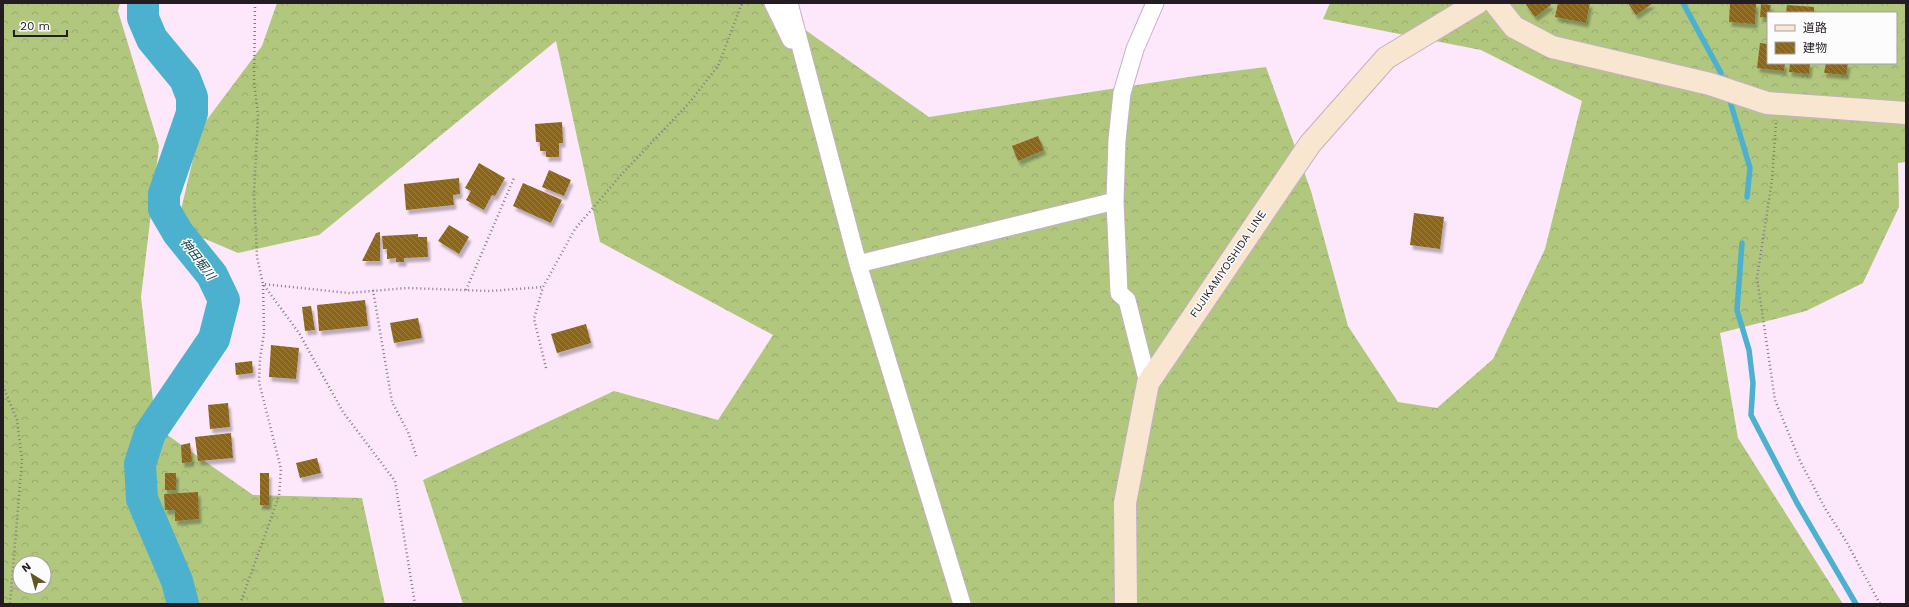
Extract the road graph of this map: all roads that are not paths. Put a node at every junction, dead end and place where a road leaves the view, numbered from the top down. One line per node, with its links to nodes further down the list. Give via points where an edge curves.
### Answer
1 (772, 3): 6 (street)
2 (789, 3): 6 (street)
3 (1155, 3): 8 (street, via 1135,49 1122,93)
4 (1477, 3): 10 (main road, FUJIKAMIYOSHIDA LINE, via 1386,58 1315,138)
5 (1495, 3): 7 (main road, via 1514,27 1552,47 1710,84 1767,103)
6 (808, 76): 9 (street)
7 (1906, 113)
8 (1115, 201): 9 (street); 10 (street, via 1119,293 1127,300)
9 (858, 264): 11 (street)
10 (1148, 383): 12 (main road, FUJIKAMIYOSHIDA LINE, via 1125,503)
11 (962, 604)
12 (1126, 604)

